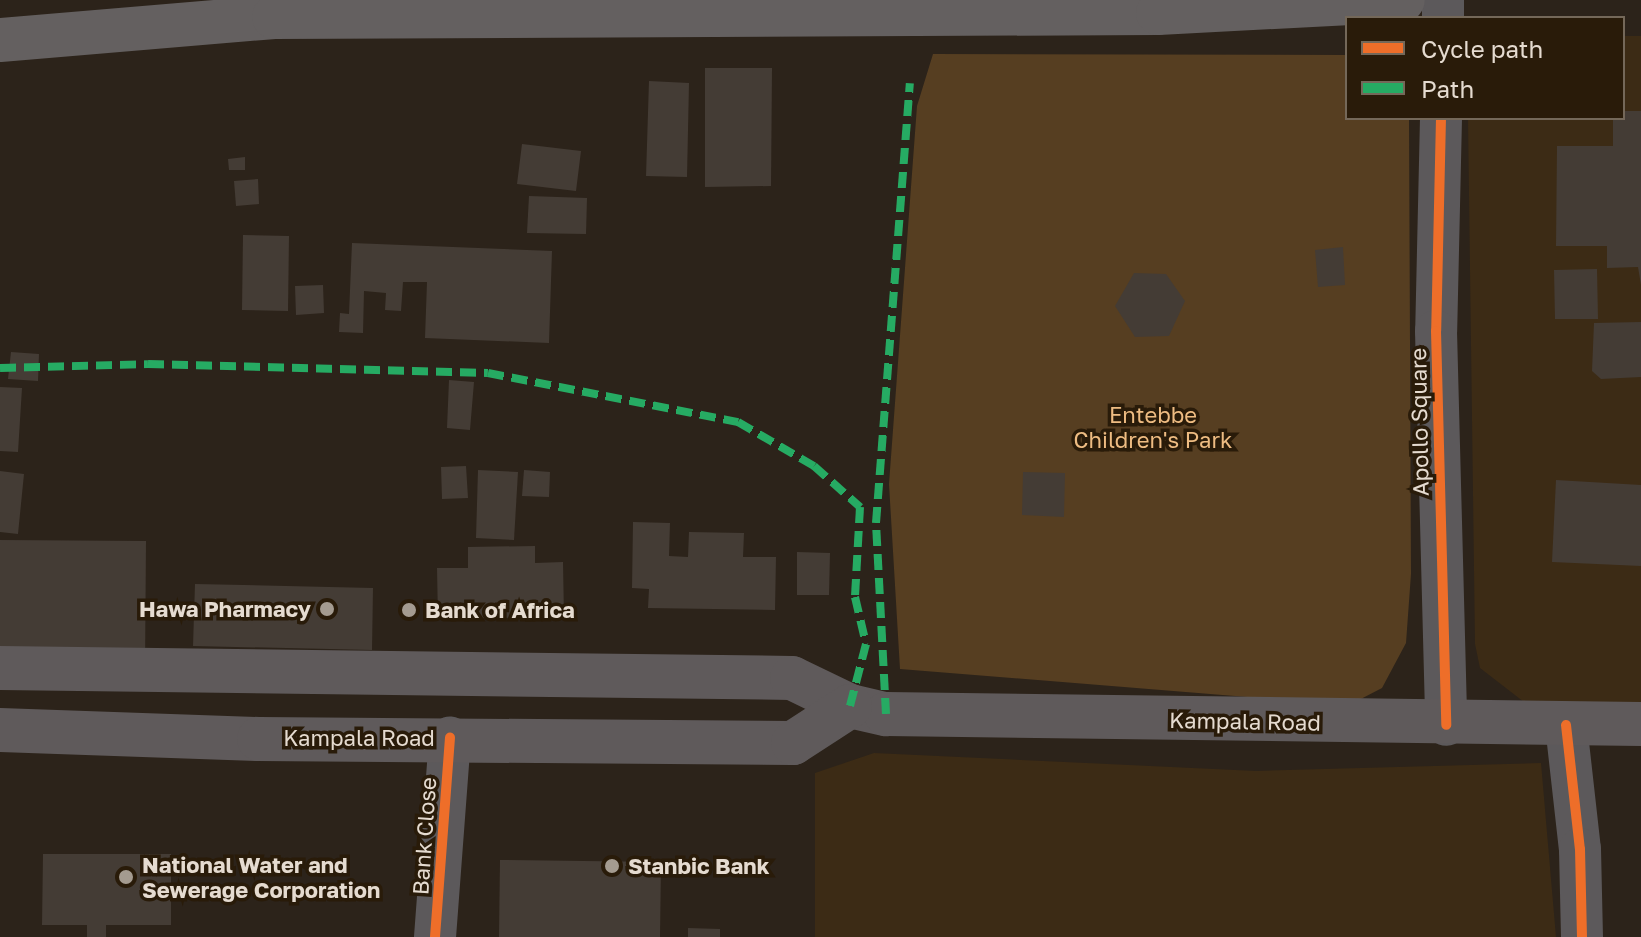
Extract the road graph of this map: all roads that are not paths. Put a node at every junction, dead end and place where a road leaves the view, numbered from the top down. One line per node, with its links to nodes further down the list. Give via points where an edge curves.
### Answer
1 (1403, 0): 2 (highway, via 1158,13 274,17)
2 (0, 40)
3 (1441, 120): 7 (street, Apollo Square, via 1436,331)
4 (0, 668): 5 (main road, Kampala Road, via 792,678)
5 (850, 706): 7 (main road, Kampala Road, via 886,714); 10 (main road, Kampala Road, via 793,743)
6 (1641, 724): 8 (main road, Kampala Road)
7 (1446, 725): 8 (main road, Kampala Road)
8 (1566, 725): 12 (street, via 1580,849)
9 (0, 730): 10 (main road, Kampala Road, via 259,739)
10 (450, 738): 11 (street, Bank Close)
11 (435, 937)
12 (1582, 937)

